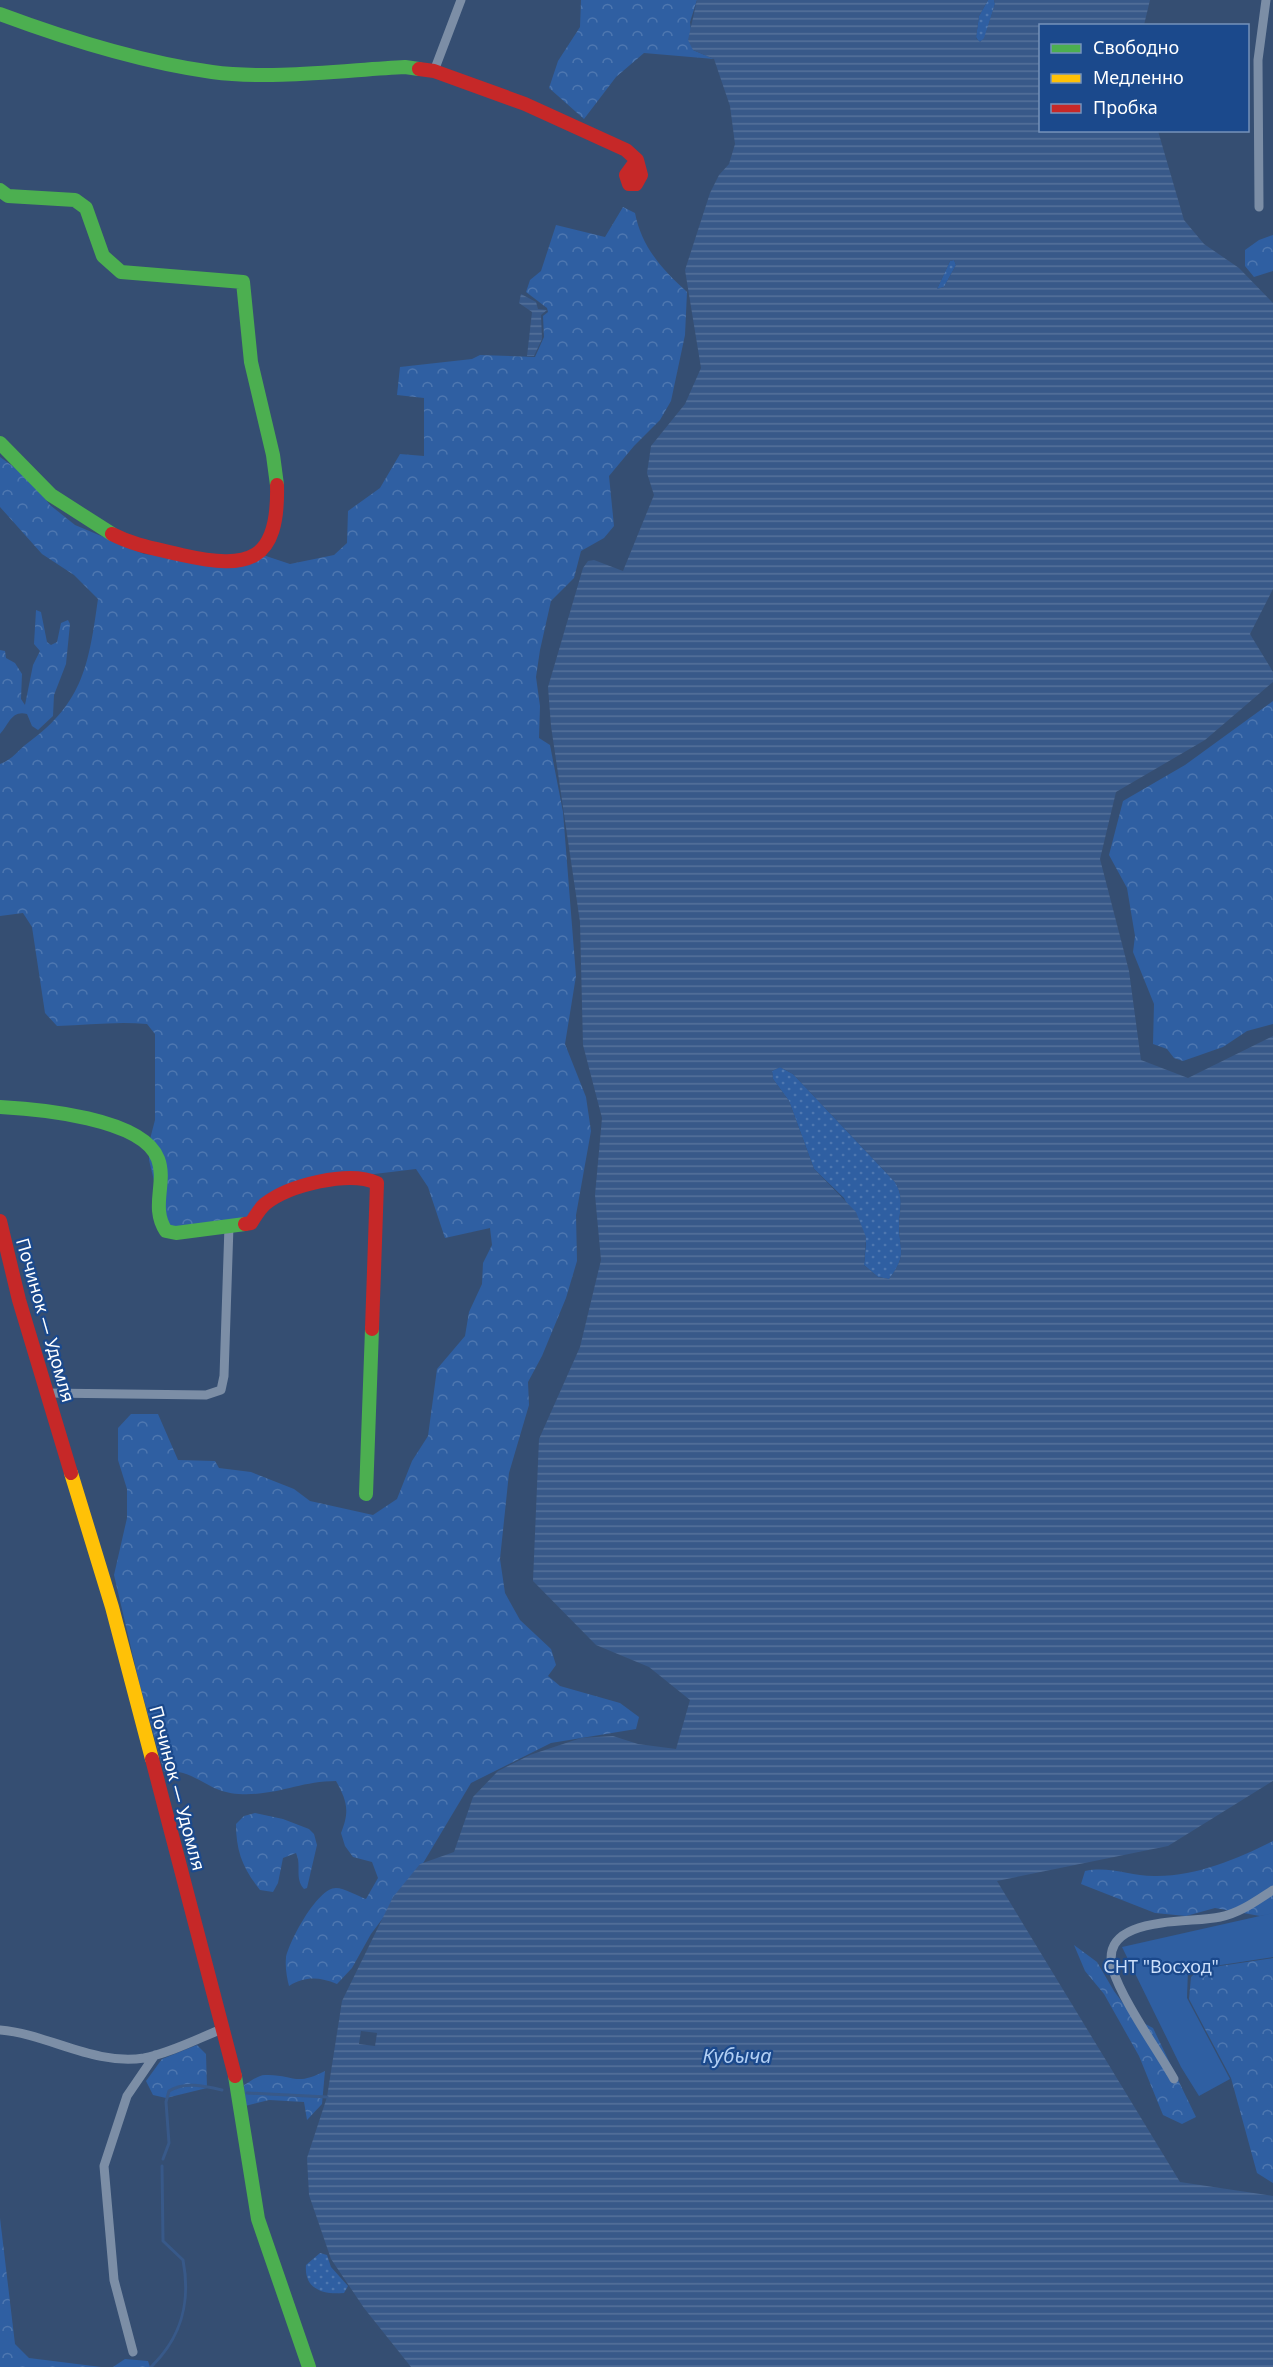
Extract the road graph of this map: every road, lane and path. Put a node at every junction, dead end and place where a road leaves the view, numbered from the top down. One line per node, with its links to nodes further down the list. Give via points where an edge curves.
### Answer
1 (461, 0): 4 (street)
2 (1266, 0): 7 (street, via 1258,60)
3 (0, 14): 4 (street, via 138,56 213,72 255,74 405,67)
4 (434, 71): 5 (street, via 525,104 626,150)
5 (637, 160)
6 (0, 190): 8 (street, via 8,196 81,203 103,256 121,272 243,282 253,373 276,468 270,532 259,553 239,562 214,561 126,542 70,510)
7 (1259, 207)
8 (0, 443)
9 (0, 1107): 11 (street, via 62,1114 136,1135 151,1146 158,1159 158,1217 166,1231)
10 (0, 1221): 12 (street, Починок — Удомля)
11 (228, 1226): 12 (street, via 224,1376 220,1390 206,1395); 13 (street, via 251,1223 264,1205 291,1189 344,1179 368,1178 377,1183)
12 (47, 1393): 15 (street, Починок — Удомля, via 112,1607)
13 (366, 1494)
14 (1273, 1890): 18 (street, via 1242,1910 1219,1917 1141,1926 1120,1936 1115,1944 1113,1969)
15 (222, 2029): 17 (street); 20 (street, Починок — Удомля, via 234,2072 258,2219)
16 (0, 2030): 17 (street, via 106,2057)
17 (155, 2055): 19 (street, via 127,2096 104,2166 114,2280)
18 (1174, 2079)
19 (133, 2352)
20 (309, 2367)

